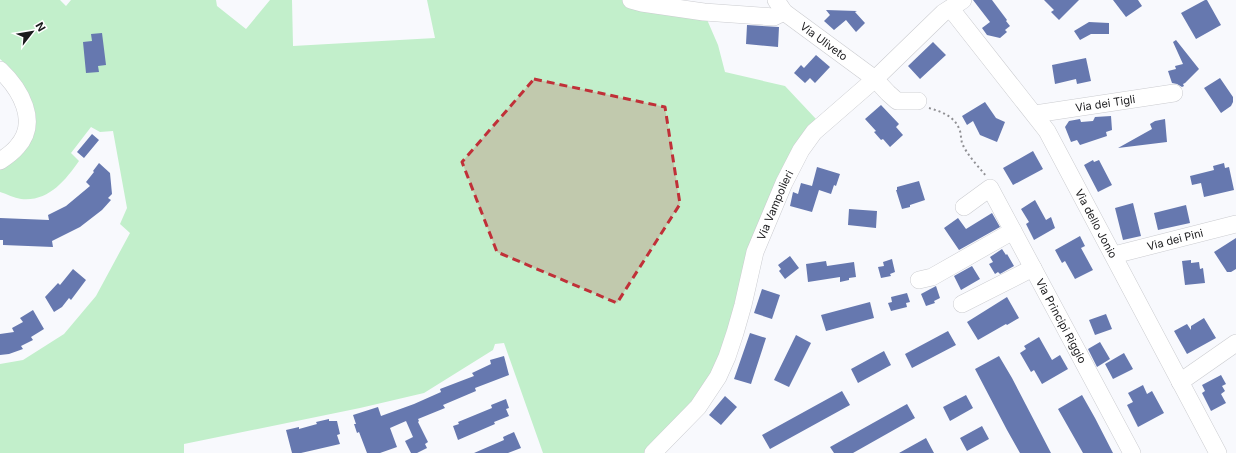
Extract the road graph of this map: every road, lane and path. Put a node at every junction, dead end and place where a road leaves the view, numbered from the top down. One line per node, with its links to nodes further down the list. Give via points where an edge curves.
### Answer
1 (631, 0): 3 (street, via 704,12 774,17)
2 (957, 4): 5 (street, Via Vampolieri, via 943,13); 8 (street, Via dello Jonio)
3 (780, 6): 5 (street, Via Uliveto)
4 (0, 70): 9 (street, via 20,94 26,108 28,125 25,137 17,148)
5 (875, 79): 7 (street, Via Uliveto, via 897,101); 20 (street, Via Vampolieri, via 814,132 801,150 755,252 735,334 718,377 698,407)
6 (1174, 93): 8 (street, Via dei Tigli)
7 (918, 101): 10 (path, via 926,107 950,116 956,123 962,143 987,178)
8 (1036, 114): 14 (street, Via dello Jonio)
9 (0, 161)
10 (990, 188): 11 (street); 13 (street, Via Principi Riggio)
11 (964, 208)
12 (1236, 224): 14 (street, Via dei Pini)
13 (1013, 231): 15 (street, Via Principi Riggio); 16 (street, via 932,277)
14 (1114, 255): 19 (street, Via dello Jonio)
15 (1033, 268): 17 (street); 21 (street, Via Principi Riggio)
16 (919, 280)
17 (962, 304)
18 (1236, 343): 19 (street)
19 (1180, 382): 22 (street, Via dello Jonio)
20 (653, 453)
21 (1132, 453)
22 (1218, 453)

